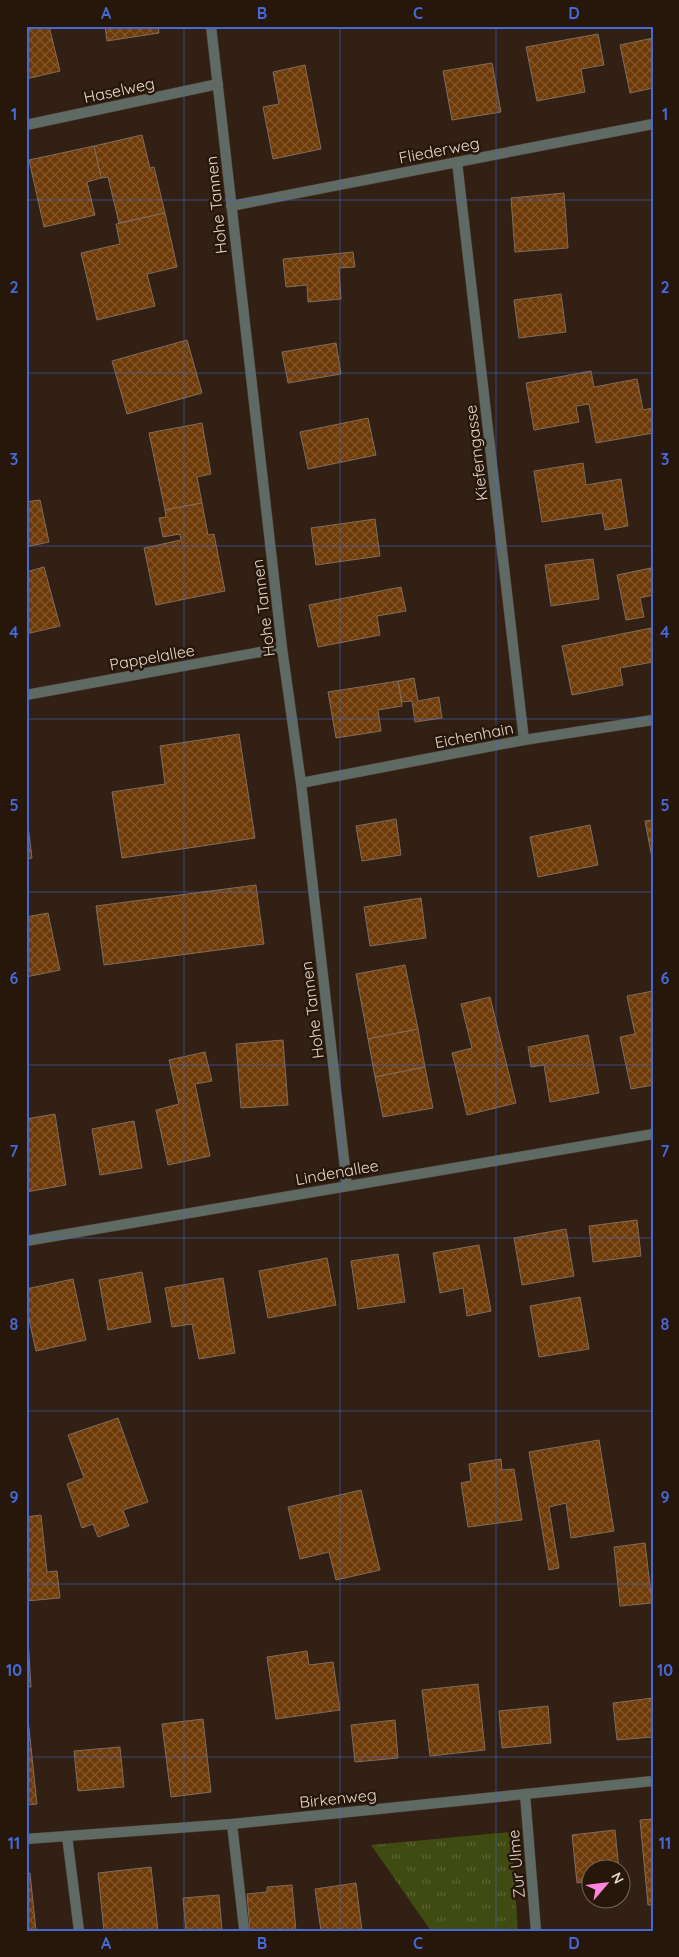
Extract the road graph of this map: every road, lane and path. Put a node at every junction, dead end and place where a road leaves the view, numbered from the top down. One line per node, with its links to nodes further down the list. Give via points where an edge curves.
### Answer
1 (211, 26): 2 (street, Hohe Tannen)
2 (218, 84): 4 (street, Haselweg); 6 (street, Hohe Tannen)
3 (653, 124): 5 (street, Fliederweg)
4 (26, 125)
5 (457, 162): 6 (street, Fliederweg); 10 (street, Kieferngasse)
6 (231, 206): 7 (street, Hohe Tannen)
7 (282, 648): 8 (street, Pappelallee); 11 (street, Hohe Tannen)
8 (26, 695)
9 (653, 720): 10 (street, Eichenhain)
10 (524, 740): 11 (street, Eichenhain)
11 (301, 783): 13 (street, Hohe Tannen)
12 (653, 1134): 13 (street, Lindenallee)
13 (347, 1186): 14 (street, Lindenallee)
14 (26, 1241)
15 (653, 1781): 16 (street, Birkenweg)
16 (525, 1794): 17 (street, Birkenweg); 22 (street, Zur Ulme)
17 (232, 1824): 18 (street, Birkenweg); 20 (street)
18 (67, 1836): 19 (street, Birkenweg); 21 (street)
19 (26, 1839)
20 (244, 1928)
21 (79, 1931)
22 (536, 1931)

